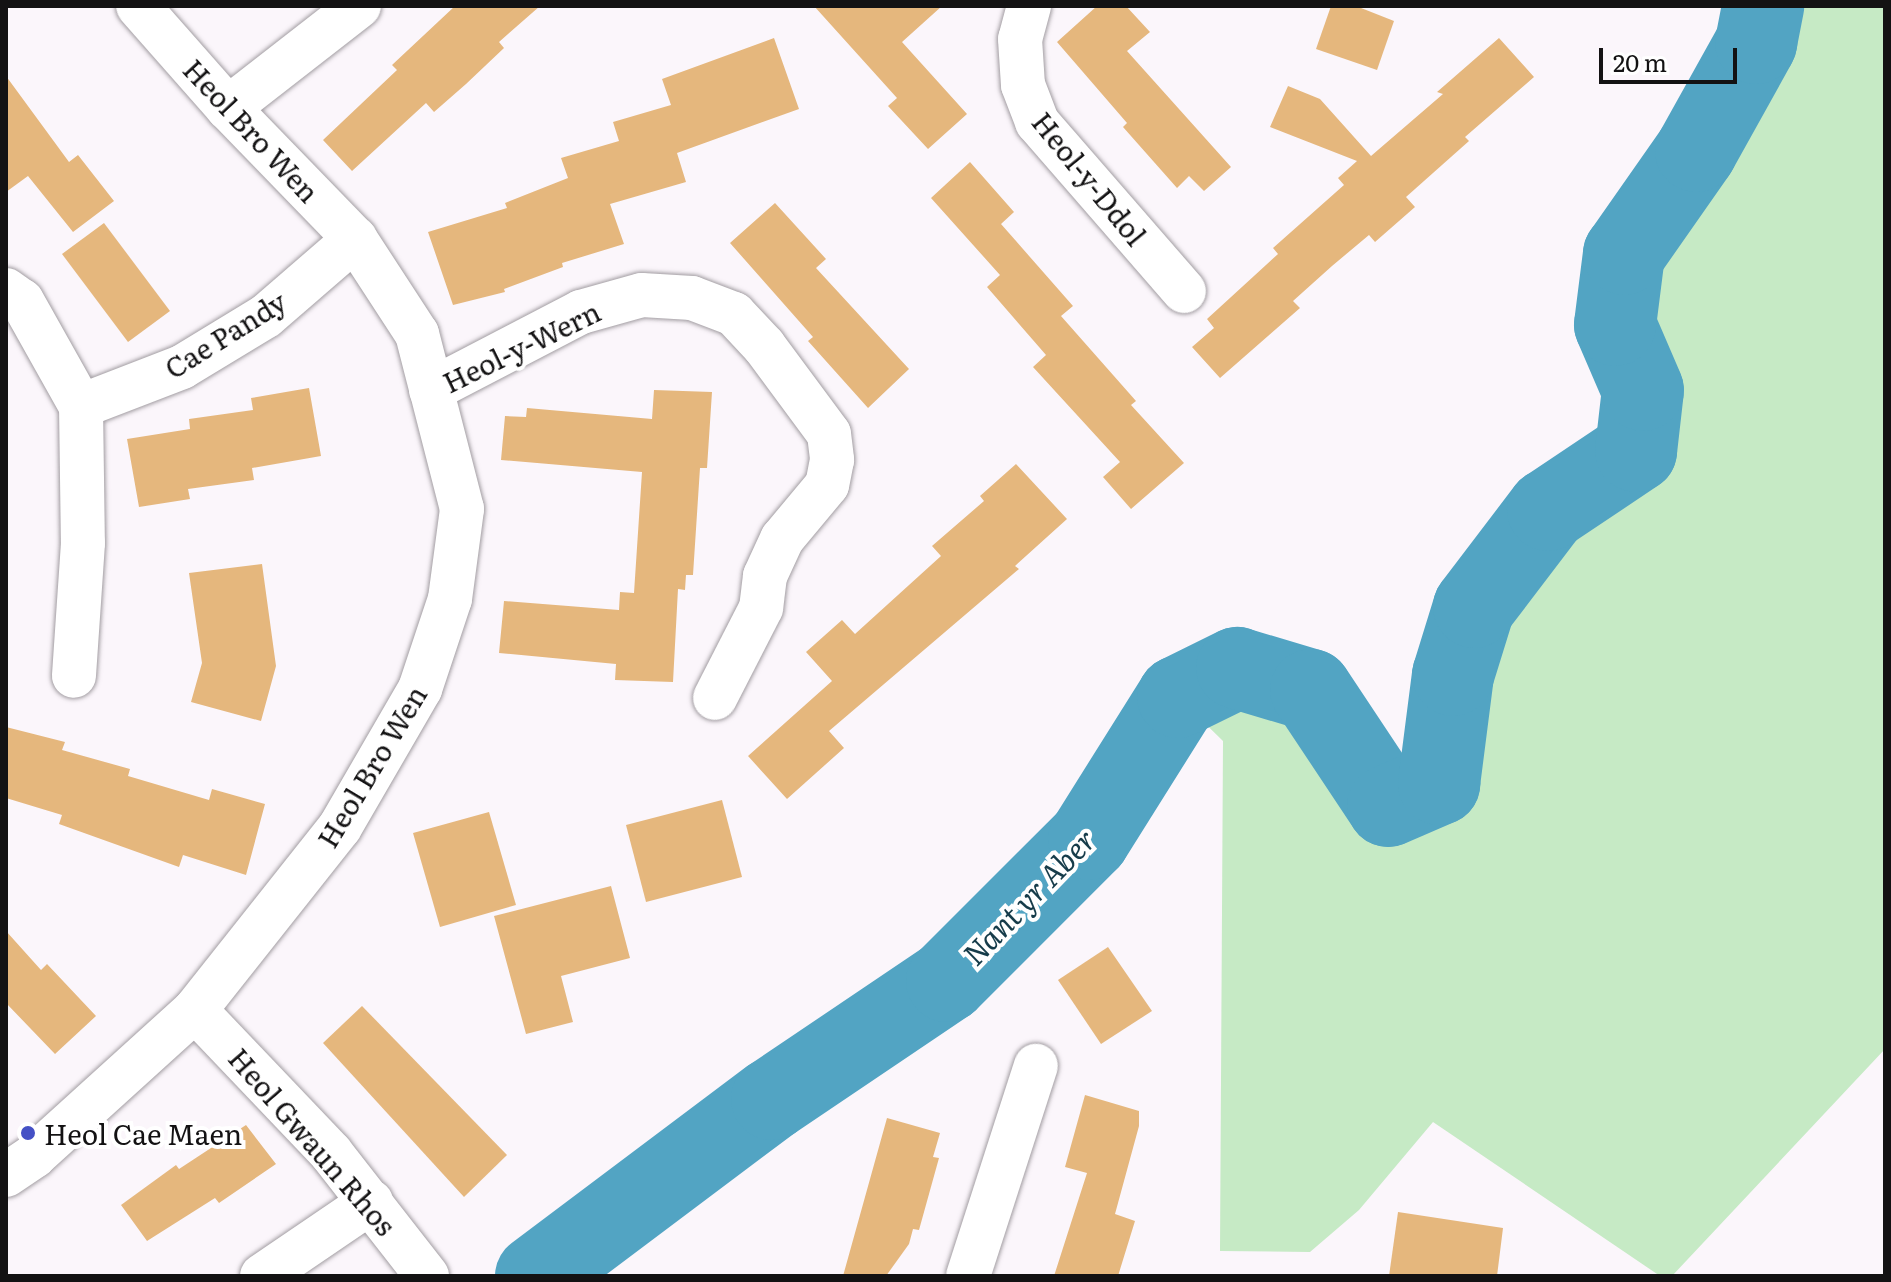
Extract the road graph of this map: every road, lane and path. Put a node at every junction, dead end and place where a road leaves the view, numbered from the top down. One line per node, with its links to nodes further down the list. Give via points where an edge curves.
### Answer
1 (138, 6): 4 (street, Heol Bro Wen)
2 (359, 6): 4 (street)
3 (1029, 6): 6 (street, Heol-y-Ddol, via 1020,39 1023,85 1037,122)
4 (228, 108): 5 (street, Heol Bro Wen)
5 (355, 239): 8 (street, Heol Bro Wen, via 417,334); 9 (street, Cae Pandy, via 266,316 182,367)
6 (1184, 291)
7 (14, 296): 9 (street)
8 (431, 390): 11 (street, Heol-y-Wern, via 581,312 642,295 692,298 734,314 764,346 829,434 832,460 827,485 782,539 765,576 761,608); 12 (street, Heol Bro Wen, via 462,509 450,599 420,689 340,827)
9 (81, 406): 10 (street, via 83,543)
10 (74, 676)
11 (715, 698)
12 (195, 1010): 14 (street, Heol Bro Wen, via 34,1156); 15 (street, Heol Gwaun Rhos)
13 (1036, 1066): 18 (street)
14 (6, 1175)
15 (371, 1202): 16 (street); 17 (street, Heol Gwaun Rhos)
16 (262, 1276)
17 (427, 1276)
18 (968, 1276)

